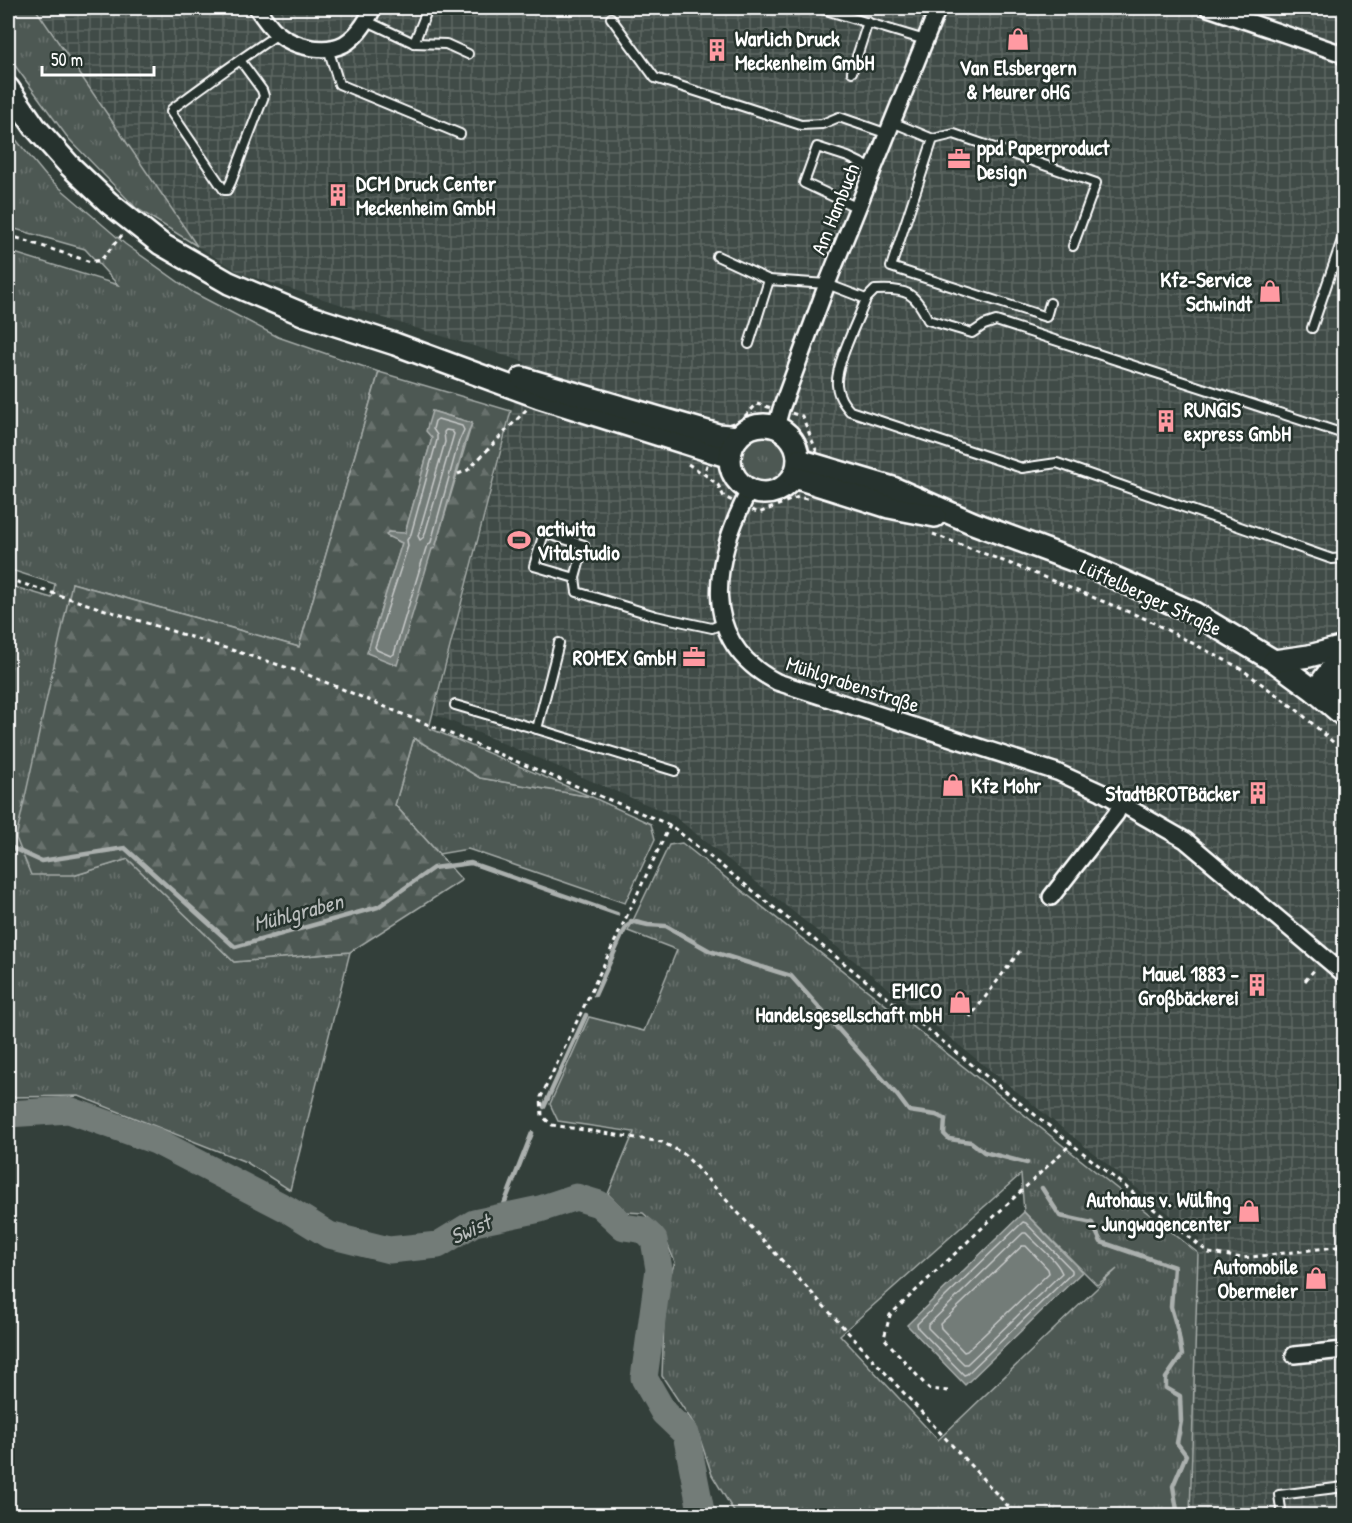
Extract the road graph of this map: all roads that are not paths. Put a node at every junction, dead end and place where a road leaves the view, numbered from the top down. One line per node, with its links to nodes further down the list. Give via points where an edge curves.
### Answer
1 (257, 8): 9 (street)
2 (428, 8): 11 (lane)
3 (819, 8): 8 (lane)
4 (938, 8): 10 (street, Am Hambuch)
5 (1208, 8): 14 (street)
6 (370, 14): 11 (lane); 12 (street, via 344,44)
7 (611, 18): 18 (lane, via 655,78 801,125 822,124 839,117)
8 (868, 22): 10 (lane); 16 (lane)
9 (278, 34): 12 (street, via 302,46); 15 (lane)
10 (925, 40): 18 (street, Am Hambuch)
11 (414, 43): 13 (lane, via 446,44)
12 (328, 48): 19 (lane, via 339,84)
13 (468, 54)
14 (1344, 55)
15 (240, 60): 15 (lane, via 171,112 224,190 231,182 264,96)
16 (852, 72)
17 (8, 88): 31 (main road, via 35,127 70,166 161,244 240,288 305,315)
18 (890, 128): 20 (lane); 21 (street, Am Hambuch)
19 (460, 134)
20 (933, 139): 24 (lane, via 954,134 1096,183); 29 (lane, via 891,267 1046,317)
21 (873, 170): 22 (street, Am Hambuch); 22 (lane, via 817,147 804,183)
22 (858, 207): 27 (street, Am Hambuch)
23 (1344, 234): 30 (lane)
24 (1072, 246)
25 (717, 256): 26 (lane)
26 (769, 280): 27 (lane); 32 (lane)
27 (827, 284): 28 (lane); 33 (street, Am Hambuch)
28 (866, 298): 34 (lane, via 875,290 891,289 919,300 928,320 972,333 996,321); 38 (lane, via 837,372 840,398 850,411 1022,468 1057,464 1332,559)
29 (1050, 303)
30 (1312, 328)
31 (395, 344): 35 (main road, via 542,383); 35 (main road, via 614,422)
32 (749, 344)
33 (779, 418): 35 (main road, via 746,430); 36 (main road)
34 (1344, 434)
35 (725, 445): 37 (main road, via 730,467)
36 (806, 471): 37 (main road, via 770,494); 44 (main road, Lüftelberger Straße, via 889,507 973,523 1086,565 1194,613)
37 (745, 498): 40 (street, Mühlgrabenstraße, via 720,571 718,592)
38 (1344, 558)
39 (575, 578): 39 (lane, via 534,566 544,533 584,545); 40 (lane, via 577,592 633,609 712,628)
40 (724, 623): 50 (street, Mühlgrabenstraße, via 734,644 753,667 777,682 1057,772)
41 (559, 643): 48 (lane)
42 (1344, 647): 44 (main road)
43 (1344, 652): 46 (main road)
44 (1274, 661): 46 (main road, Lüftelberger Straße)
45 (1344, 683): 46 (main road)
46 (1330, 703)
47 (455, 705): 48 (lane)
48 (537, 729): 49 (lane)
49 (675, 771)
50 (1121, 803): 51 (street); 52 (street, Mühlgrabenstraße, via 1185,840)
51 (1052, 897)
52 (1344, 974)
53 (1344, 1350): 54 (street)
54 (1294, 1355)
55 (1344, 1487): 56 (lane, via 1279,1495)
56 (1282, 1515)

